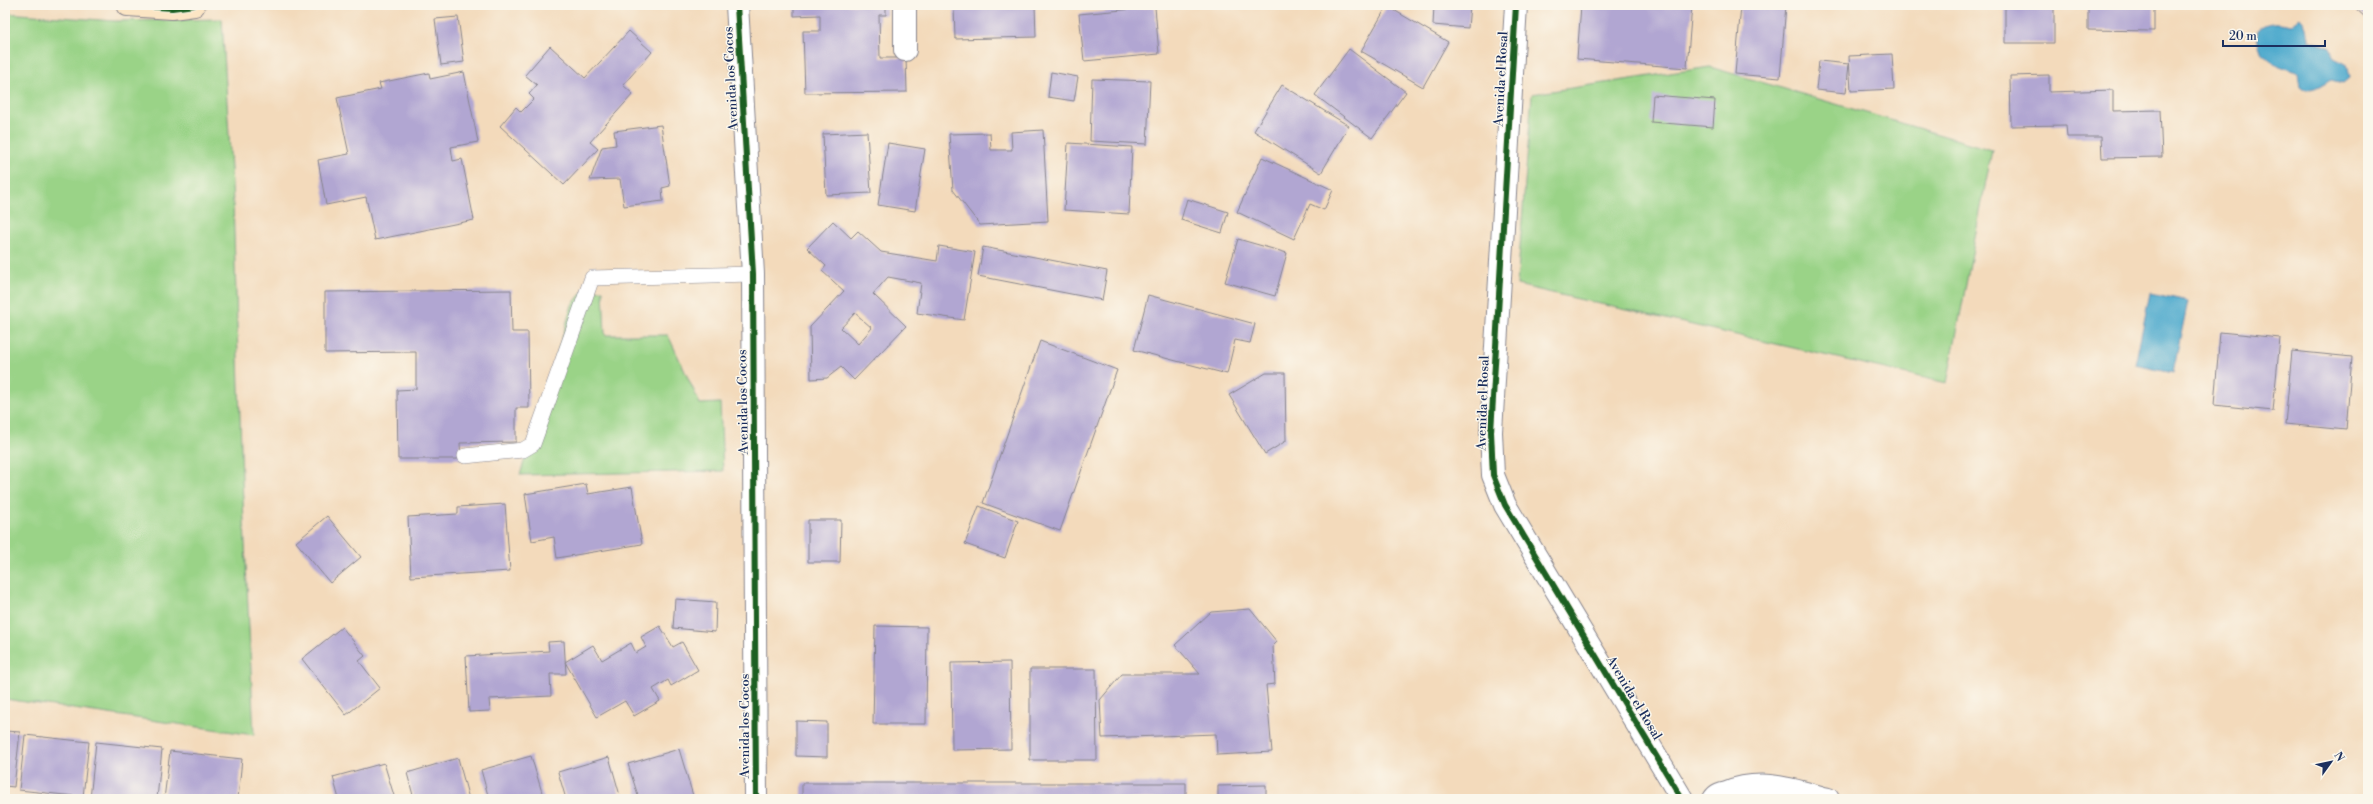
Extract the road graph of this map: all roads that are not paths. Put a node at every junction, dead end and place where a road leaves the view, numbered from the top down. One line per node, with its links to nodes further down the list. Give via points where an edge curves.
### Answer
1 (128, 5): 2 (street, via 172,8)
2 (194, 5)
3 (737, 5): 7 (street, Avenida los Cocos)
4 (905, 5): 6 (street)
5 (1516, 5): 10 (street, Avenida el Rosal, via 1491,432 1493,475 1505,506)
6 (905, 50)
7 (753, 274): 8 (lane, via 592,278 533,444 523,450); 9 (street, Avenida los Cocos)
8 (465, 456)
9 (756, 799)
10 (1682, 799)
11 (1714, 799): 12 (street, via 1734,789 1752,785 1777,786)
12 (1828, 799)

